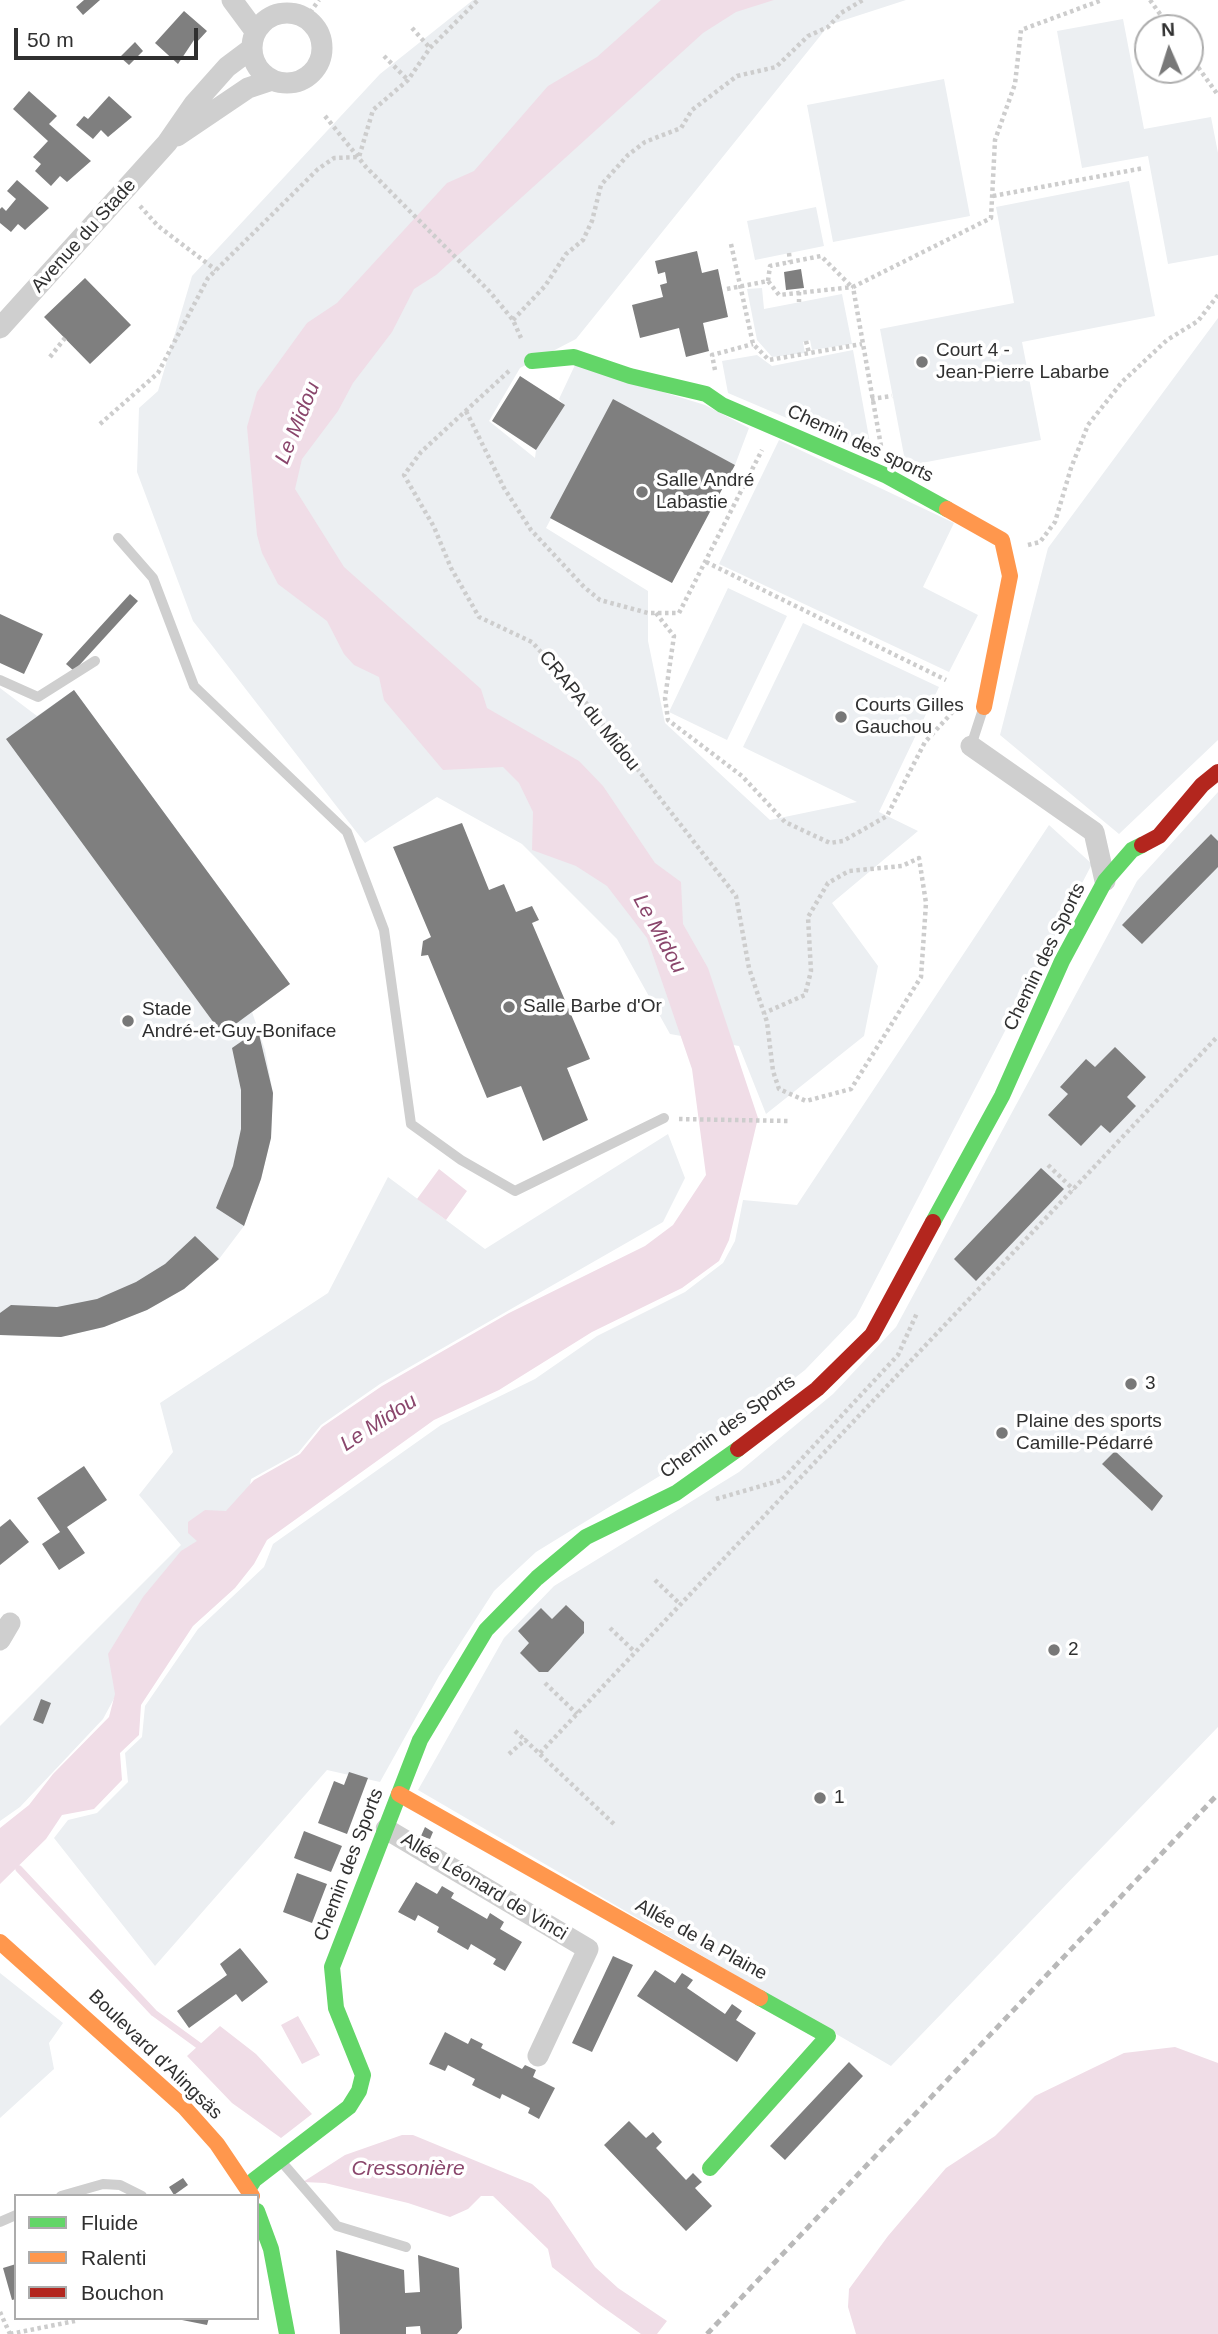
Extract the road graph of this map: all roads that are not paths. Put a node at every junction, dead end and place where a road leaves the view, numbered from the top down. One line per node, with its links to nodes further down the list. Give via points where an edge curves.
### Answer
1 (232, 0): 3 (street)
2 (300, 10): 3 (street, via 271,15); 4 (street, via 320,35 323,46 316,68 296,82)
3 (253, 40): 4 (street, via 257,68); 5 (street, Avenue du Stade, via 194,104)
4 (272, 80): 5 (street, Avenue du Stade, via 248,88)
5 (167, 143): 6 (street, Avenue du Stade)
6 (0, 328)
7 (530, 358): 11 (street, Chemin des sports, via 574,357 706,394 887,476 1002,540 1010,576)
8 (118, 538): 15 (lane, via 153,578 194,686 347,832 384,930 411,1124 515,1191)
9 (95, 661): 10 (lane, via 38,696)
10 (0, 680)
11 (985, 704): 12 (lane)
12 (971, 746): 14 (street, via 1094,832)
13 (1218, 772): 14 (street, Chemin des Sports, via 1159,836 1132,850)
14 (1105, 881): 16 (street, Chemin des Sports, via 1062,961 1002,1096 872,1335 817,1389 702,1476 586,1537 537,1578 486,1630 420,1740)
15 (664, 1118)
16 (399, 1794): 17 (street, Chemin des Sports); 21 (street, Allée de la Plaine, via 828,2036)
17 (386, 1829): 19 (street, Allée Léonard de Vinci, via 588,1949); 20 (street, Chemin des Sports, via 332,1967 336,2008 363,2075 359,2091 349,2107)
18 (0, 1942): 22 (street, Boulevard d'Alingsäs, via 165,2088 217,2144)
19 (538, 2056)
20 (285, 2157): 22 (street, Chemin des Sports, via 254,2180); 26 (lane, via 337,2227)
21 (710, 2168)
22 (250, 2192)
23 (68, 2194): 24 (lane, via 103,2184 120,2185)
24 (138, 2194)
25 (259, 2216): 27 (street, via 271,2249)
26 (406, 2246)
27 (287, 2334)

